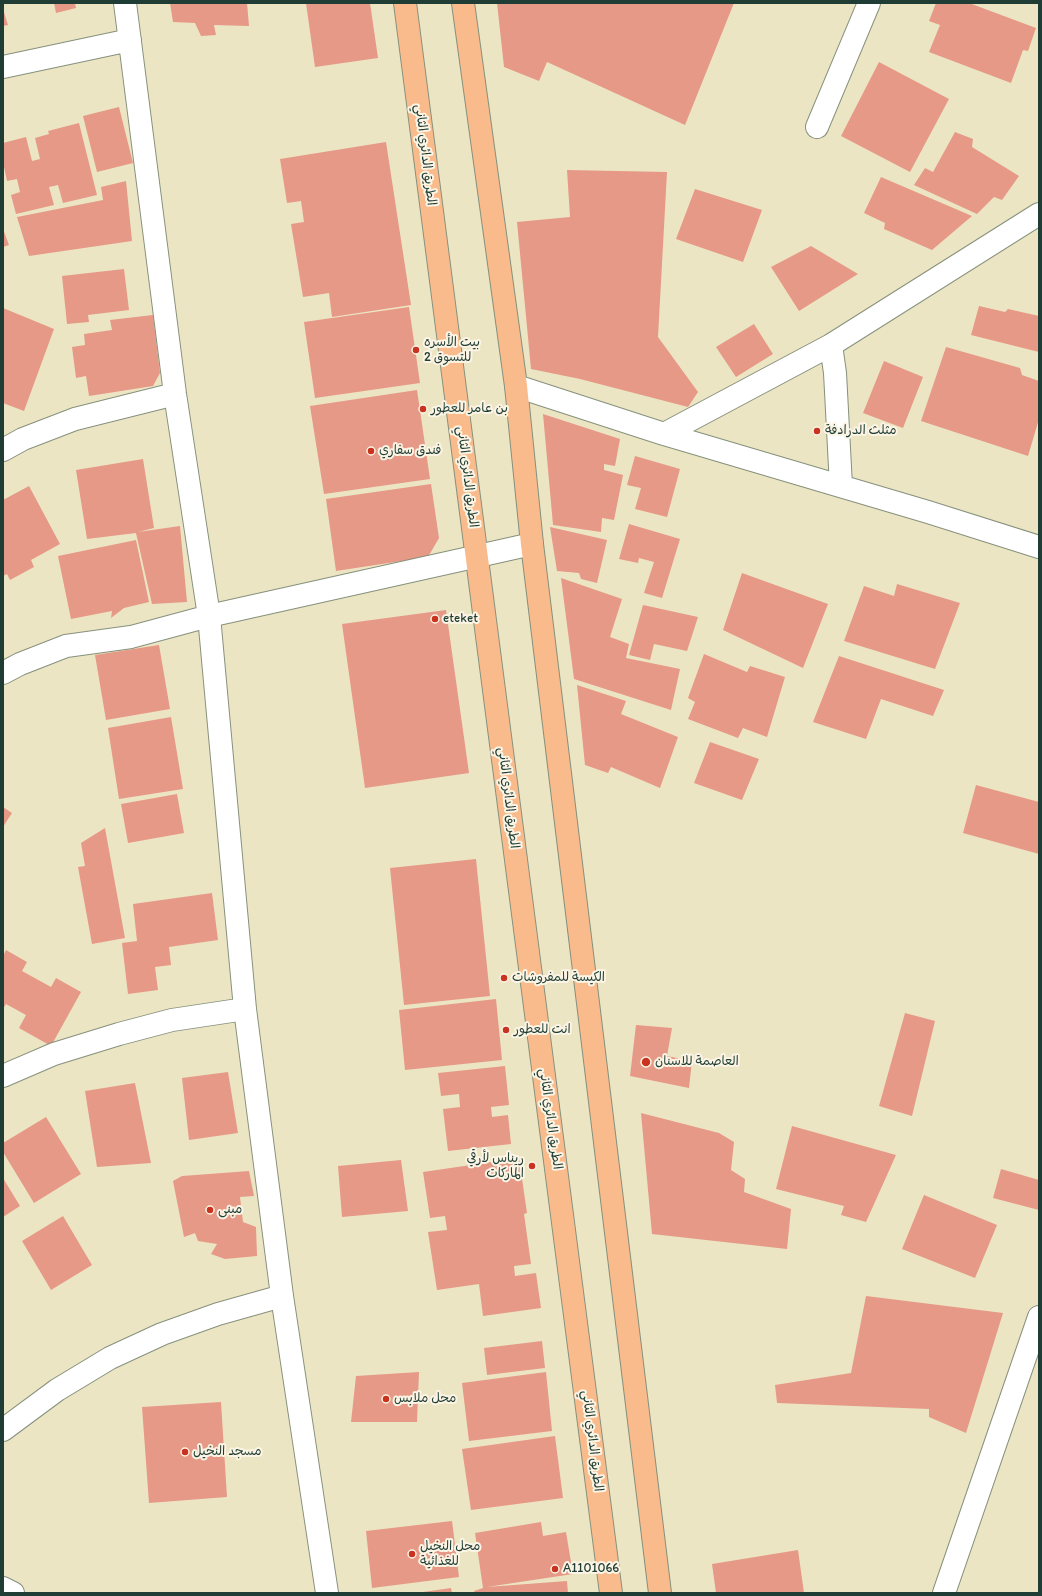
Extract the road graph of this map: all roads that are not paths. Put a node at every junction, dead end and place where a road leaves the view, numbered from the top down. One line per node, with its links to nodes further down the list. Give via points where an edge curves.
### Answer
1 (125, 3): 5 (street)
2 (405, 3): 17 (main road, الطريق الدائري الثاني)
3 (463, 3): 10 (main road)
4 (869, 3): 7 (street)
5 (130, 40): 6 (street); 11 (street)
6 (3, 67)
7 (817, 127)
8 (1039, 214): 9 (street)
9 (831, 345): 12 (street); 14 (street, via 835,373)
10 (516, 386): 12 (street); 15 (main road)
11 (175, 394): 13 (street, via 75,419 23,439); 18 (street)
12 (664, 434): 14 (street)
13 (3, 450)
14 (841, 486): 16 (street)
15 (532, 544): 17 (street); 29 (main road)
16 (1039, 547)
17 (477, 556): 18 (street); 28 (main road, الطريق الدائري الثاني)
18 (209, 616): 19 (street, via 132,637 66,646); 20 (street)
19 (3, 673)
20 (244, 1009): 21 (street, via 172,1020 118,1034 54,1054); 22 (street)
21 (3, 1076)
22 (282, 1296): 24 (street, via 211,1316 162,1334 110,1358 57,1390); 27 (street)
23 (1039, 1317): 30 (street)
24 (3, 1430)
25 (3, 1588): 26 (street)
26 (13, 1593)
27 (327, 1593)
28 (611, 1593)
29 (660, 1593)
30 (944, 1593)

